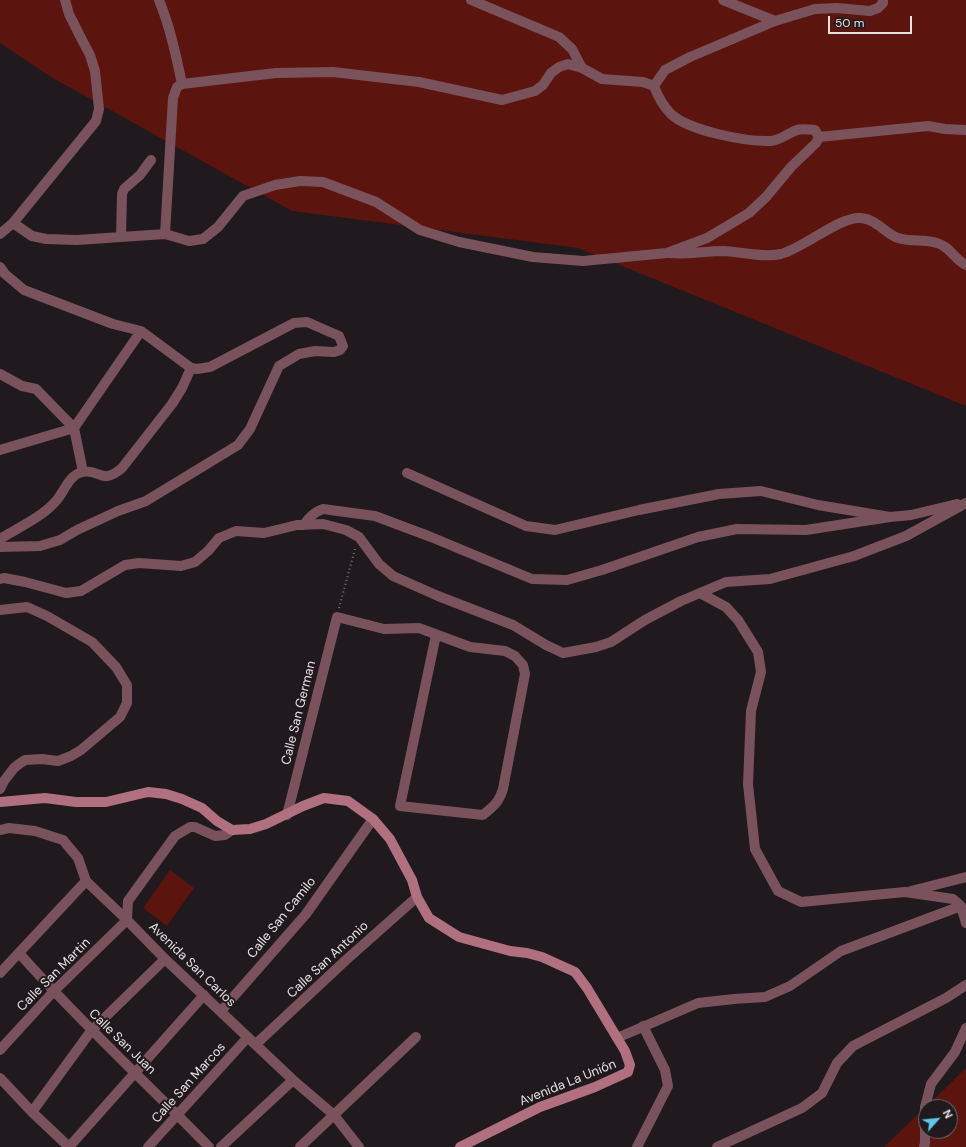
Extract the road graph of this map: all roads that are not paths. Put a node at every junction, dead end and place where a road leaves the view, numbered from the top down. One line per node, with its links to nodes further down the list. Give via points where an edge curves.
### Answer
1 (65, 0): 13 (street, via 95,71 99,109 96,121)
2 (159, 0): 8 (street, via 176,51)
3 (471, 0): 7 (street, via 559,37 572,49)
4 (723, 0): 6 (street)
5 (883, 0): 6 (street, via 878,8 870,11 815,9)
6 (775, 21): 9 (street, via 665,70)
7 (582, 68): 8 (street, via 568,64 559,67 535,90 502,100 419,82 333,72 276,73); 9 (street, via 602,79 643,82)
8 (182, 84): 15 (street, via 177,87 173,98)
9 (654, 86): 11 (street, via 658,98 672,115 696,128 735,138 771,141 806,129 815,130)
10 (966, 130): 11 (street, via 928,126)
11 (819, 136): 17 (street, via 816,143 791,166 766,197 749,213 706,238)
12 (151, 160): 16 (street, via 140,175 124,188)
13 (13, 223): 14 (street); 16 (street, via 32,236 46,239)
14 (0, 234)
15 (165, 234): 16 (street); 17 (street, via 189,241 203,240 218,227 243,196 275,185 300,181 323,182 376,202 420,230 459,242 533,257 583,261)
16 (121, 237)
17 (667, 253): 18 (street, via 683,255 723,251 782,254 849,219 862,218 872,221 898,238 938,243)
18 (966, 265)
19 (0, 266): 20 (street, via 5,274 24,290 113,324)
20 (141, 331): 21 (street); 23 (street)
21 (191, 368): 25 (street, via 172,404 122,468 114,475 105,477); 31 (street, via 197,370 210,367 294,323 307,322 339,336 343,346 334,352 315,350 299,354 279,366 250,428 238,445 165,490 60,540 40,546)
22 (0, 374): 23 (street, via 22,386 36,389)
23 (74, 428): 24 (street); 25 (street)
24 (0, 450)
25 (83, 472): 30 (street, via 73,476 47,510)
26 (407, 473): 28 (street, via 526,526 555,530 719,494 761,491 818,505)
27 (966, 503): 28 (street); 33 (street, via 906,536 854,556 770,579 726,582)
28 (890, 517): 29 (street, via 806,530 737,529 698,536 567,580 532,579 375,516 323,509 315,512)
29 (304, 525): 32 (street, via 264,533 236,531 219,538 195,562 181,566 139,563 126,565 81,591 66,593 25,582); 33 (street, via 323,524 346,530 359,537 379,564 393,576 512,625 563,653 611,642 645,620)
30 (0, 539)
31 (0, 547)
32 (0, 579)
33 (700, 593): 44 (street, via 726,607 738,620 758,652 761,672 751,711 748,784 755,849 778,891 801,902)
34 (0, 610): 36 (street, via 27,607 92,642 116,667 127,685 127,703 120,716 81,750 58,761 25,760 4,780)
35 (436, 635): 35 (street, via 470,647 504,651 515,656 523,665 525,674 503,789 500,799 483,814 400,806); 38 (street, Calle San German, via 419,628 384,629 337,617)
36 (0, 789)
37 (0, 802): 41 (main road, via 45,798 106,802 148,792 166,794 202,808)
38 (287, 815): 39 (main road, Avenida La Unión, via 324,798 348,801); 41 (main road, Avenida La Unión, via 250,830)
39 (373, 819): 45 (main road, Avenida La Unión, via 390,839 412,880); 55 (street, Calle San Camilo, via 306,914)
40 (0, 830): 43 (street, Avenida San Carlos, via 9,828 35,831 63,840 78,858)
41 (232, 830): 47 (street, via 220,837 190,827 175,836 128,901)
42 (966, 877): 44 (street)
43 (86, 881): 47 (street, Avenida San Carlos); 49 (street)
44 (905, 892): 46 (street, via 953,899)
45 (417, 896): 61 (main road, Avenida La Unión, via 429,918 459,937 542,957 575,972); 62 (street, Calle San Antonio)
46 (961, 906): 48 (street); 56 (street, via 841,951 790,986 765,997 698,1003)
47 (127, 920): 50 (street, Avenida San Carlos); 53 (street, Calle San Martin)
48 (966, 923)
49 (19, 953): 51 (street); 53 (street, Calle San Juan)
50 (165, 959): 54 (street, Avenida San Carlos); 58 (street)
51 (0, 973)
52 (966, 985): 78 (street, via 853,1046 837,1063 822,1093 802,1108)
53 (53, 992): 58 (street, Calle San Juan); 63 (street, Calle San Martin)
54 (204, 995): 55 (street, Avenida San Carlos); 64 (street)
55 (221, 1011): 59 (street, Avenida San Carlos)
56 (643, 1026): 61 (street); 77 (street, via 665,1070 668,1086)
57 (966, 1028): 79 (street, via 954,1052 931,1084 925,1107)
58 (91, 1031): 64 (street, Calle San Juan); 67 (street)
59 (248, 1036): 62 (street, Avenida San Carlos); 68 (street, Calle San Marcos)
60 (416, 1037): 69 (street)
61 (617, 1038): 76 (main road, Avenida La Unión, via 630,1065 628,1072 540,1107)
62 (256, 1044): 66 (street, Avenida San Carlos)
63 (0, 1050)
64 (135, 1072): 68 (street, Calle San Juan); 70 (street)
65 (0, 1078): 67 (street)
66 (293, 1080): 69 (street, Avenida San Carlos); 73 (street)
67 (32, 1112): 70 (street)
68 (178, 1115): 71 (street, Calle San Marcos); 72 (street, Calle San Juan)
69 (334, 1115): 74 (street); 75 (street, Avenida San Carlos)
70 (69, 1147)
71 (148, 1147)
72 (209, 1147)
73 (221, 1147)
74 (300, 1147)
75 (359, 1147)
76 (460, 1147)
77 (637, 1147)
78 (717, 1147)
79 (924, 1147)

